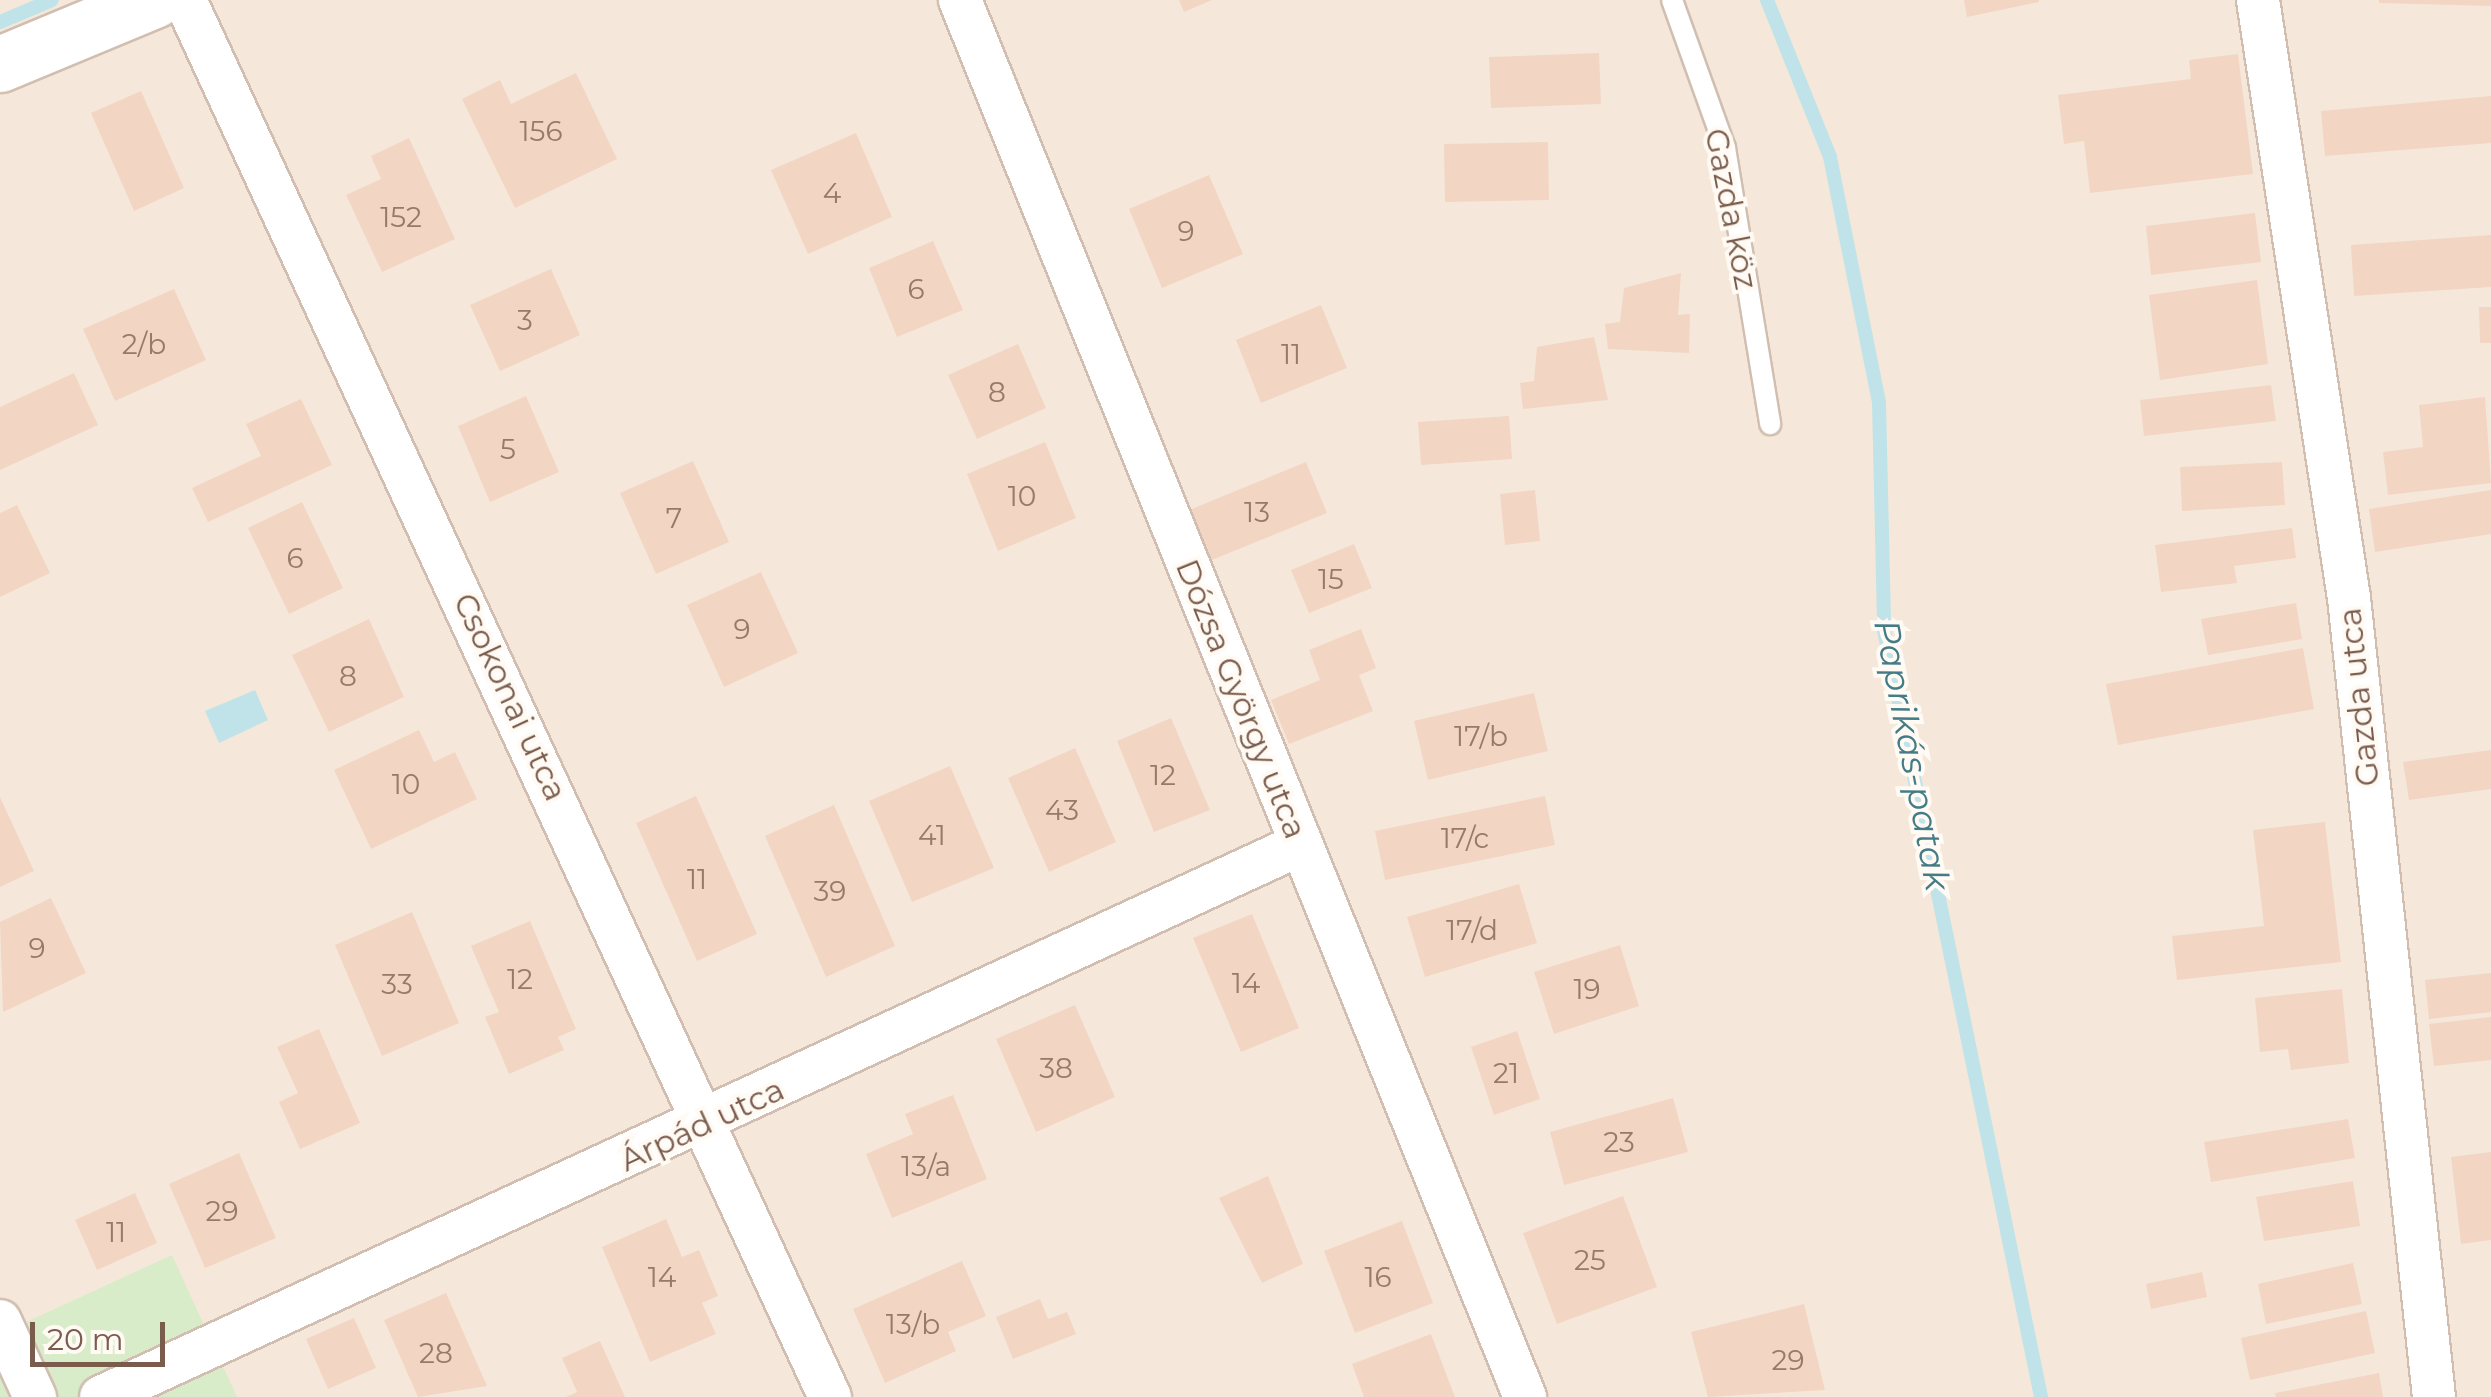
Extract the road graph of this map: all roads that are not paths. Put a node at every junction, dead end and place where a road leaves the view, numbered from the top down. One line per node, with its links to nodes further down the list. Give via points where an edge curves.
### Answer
1 (154, 0): 6 (main road)
2 (185, 0): 9 (street, Csokonai utca)
3 (960, 0): 8 (street, Dózsa György utca)
4 (1672, 0): 7 (lane, Gazda köz, via 1725,148)
5 (2258, 0): 15 (street, Gazda utca, via 2349,598)
6 (0, 64)
7 (1770, 424)
8 (1299, 844): 9 (street, Árpád utca); 14 (street, Dózsa György utca)
9 (709, 1124): 12 (street, Árpád utca); 13 (street, Csokonai utca)
10 (0, 1321): 11 (street)
11 (35, 1397)
12 (101, 1397)
13 (830, 1397)
14 (1526, 1397)
15 (2434, 1397)

